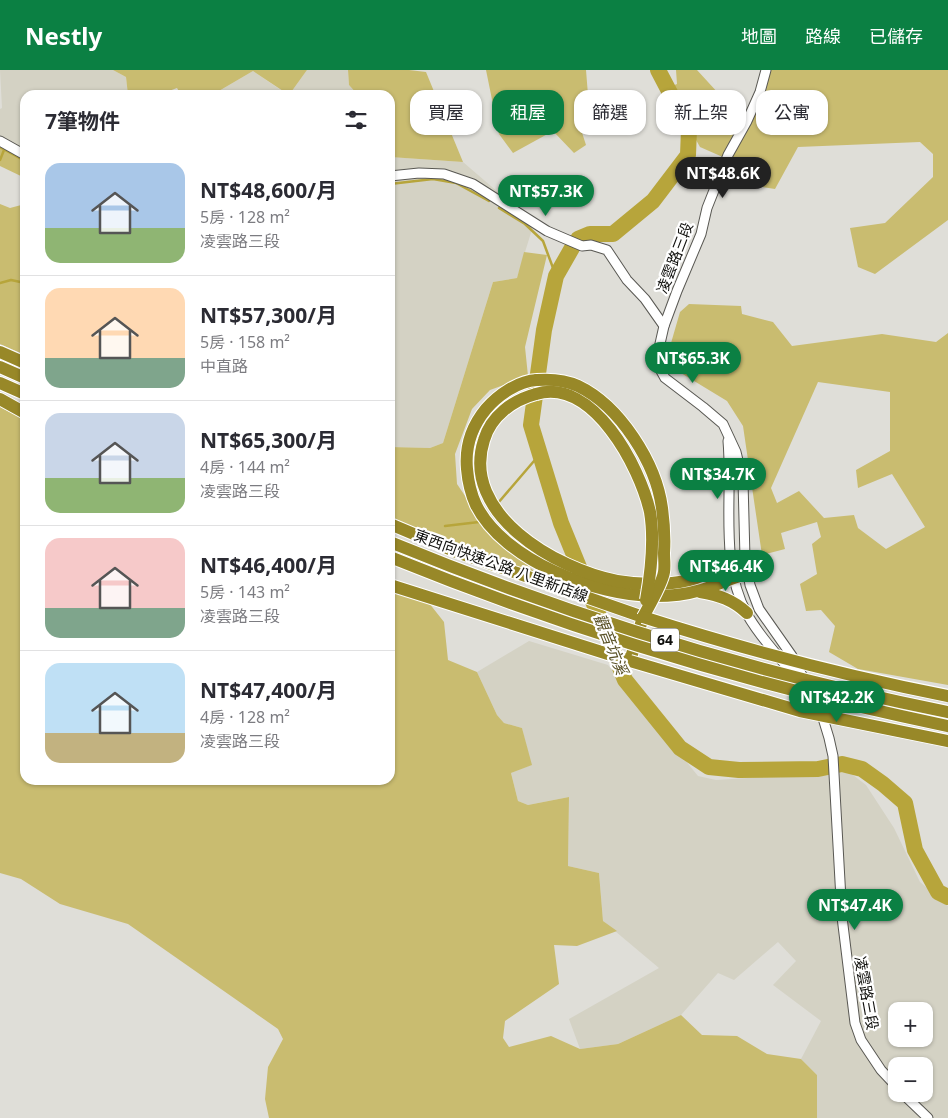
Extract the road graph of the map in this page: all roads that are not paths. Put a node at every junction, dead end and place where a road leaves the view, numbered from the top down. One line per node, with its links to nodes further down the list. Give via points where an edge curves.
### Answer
1 (766, 70): 5 (street, 凌雲路三段, via 760,92 722,170 701,234)
2 (0, 141): 3 (street)
3 (20, 152)
4 (395, 175): 5 (street, via 444,174 473,184 548,231 582,246 607,250 626,280 645,299)
5 (664, 326): 14 (street, 凌雲路三段, via 657,356 662,374 714,415)
6 (0, 352): 7 (highway)
7 (20, 361)
8 (0, 367): 9 (highway)
9 (20, 376)
10 (0, 383): 11 (highway)
11 (20, 392)
12 (0, 399): 13 (highway)
13 (20, 410)
14 (727, 436): 17 (street, 凌雲路三段, via 736,452 743,481); 19 (street, 凌雲路三段)
15 (395, 526): 25 (highway, via 454,551)
16 (395, 544): 29 (highway, 東西向快速公路 八里新店線 / 64, bridge, via 583,614 709,654 805,680)
17 (745, 558): 19 (highway); 20 (street, 凌雲路三段)
18 (395, 559): 30 (highway, 東西向快速公路 八里新店線 / 64, bridge, via 446,580 704,667)
19 (732, 562): 20 (street, 凌雲路三段); 21 (highway, via 694,579)
20 (740, 575): 23 (highway); 24 (street, 凌雲路三段); 28 (street, 凌雲路三段, via 792,656)
21 (615, 586): 23 (highway, via 654,596); 25 (highway, bridge, via 582,582 537,563 500,536 477,506 466,464 472,431 490,404 517,385 547,379 578,386 610,408 639,447 657,486 664,529 664,574)
22 (395, 587): 26 (highway)
23 (697, 591): 24 (highway, via 720,596)
24 (747, 613): 28 (street, 凌雲路三段, via 758,632)
25 (643, 617): 26 (highway, bridge); 27 (highway, bridge, via 807,665)
26 (630, 661): 31 (highway, bridge, via 800,710)
27 (948, 696)
28 (813, 699): 32 (street, 凌雲路三段, via 822,715 833,756 842,917 855,1023 861,1040)
29 (948, 712)
30 (948, 726)
31 (948, 741)
32 (888, 1077)
33 (911, 1102): 34 (street)
34 (928, 1118)

